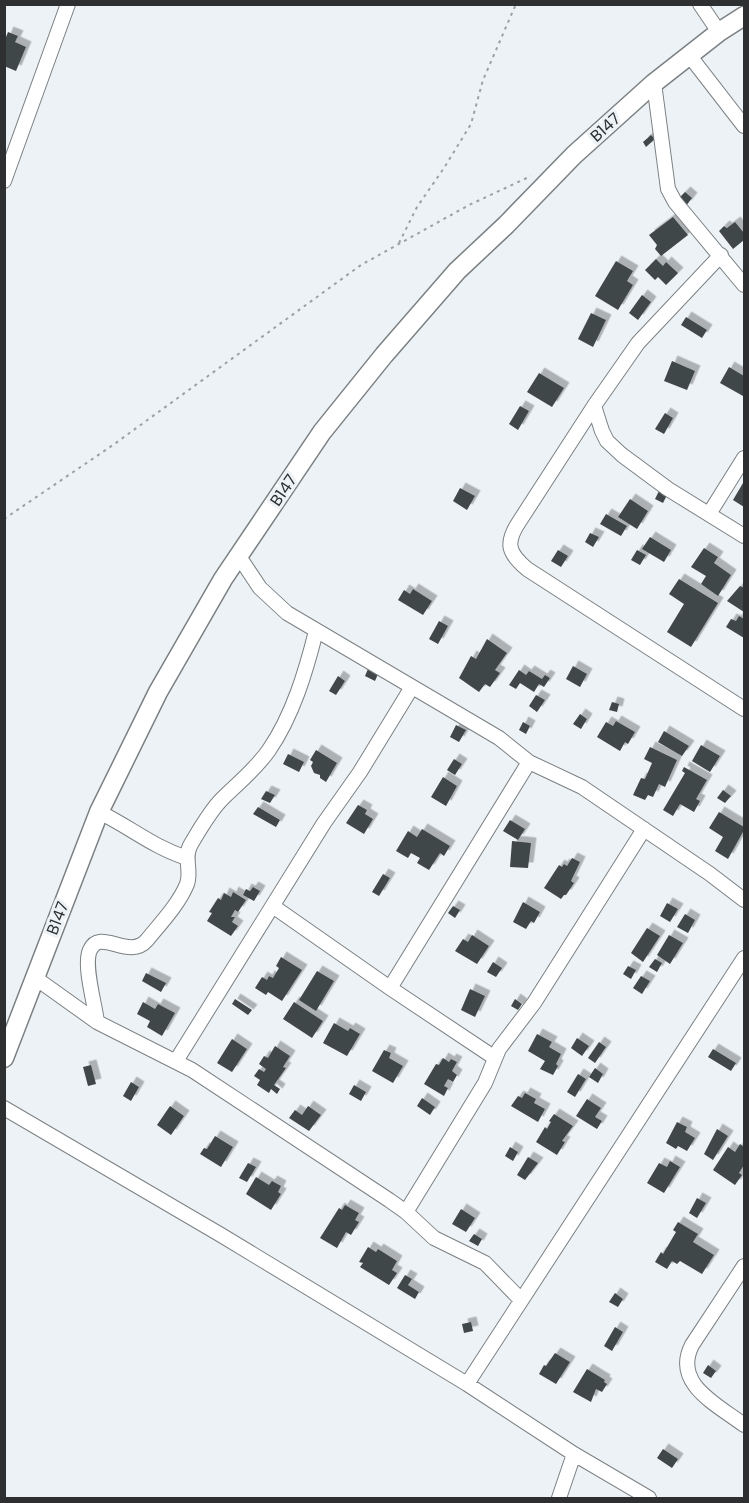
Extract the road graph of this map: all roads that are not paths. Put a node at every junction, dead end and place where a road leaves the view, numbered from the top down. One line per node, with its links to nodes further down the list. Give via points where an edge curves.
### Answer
1 (68, 4): 8 (street)
2 (700, 4): 4 (street)
3 (744, 16): 4 (main road, B147)
4 (719, 32): 5 (main road, B147 / B147)
5 (689, 56): 6 (main road, B147 / B147); 7 (street)
6 (654, 83): 9 (street, via 668,189); 15 (main road, B147 / B147, via 574,155 458,271 322,432)
7 (744, 126)
8 (4, 182)
9 (721, 255): 10 (street); 11 (street, via 638,343)
10 (744, 285)
11 (594, 406): 13 (street, via 607,441 622,455); 18 (street, via 514,530 510,538 513,555 527,568)
12 (744, 458): 13 (street)
13 (709, 513): 14 (street)
14 (744, 536)
15 (238, 555): 16 (street, via 260,588 279,607); 20 (main road, B147 / B147, via 158,692)
16 (316, 631): 17 (street); 22 (street, via 277,738 251,772 216,806 189,847)
17 (412, 687): 19 (street, via 499,738); 24 (street)
18 (744, 709)
19 (529, 762): 21 (street, via 582,787); 29 (street)
20 (99, 812): 22 (street, via 157,847); 27 (main road, B147 / B147)
21 (644, 829): 23 (street); 32 (street)
22 (187, 858): 30 (street, via 187,883 145,942 132,948 109,941 92,946 88,963)
23 (744, 900)
24 (274, 907): 29 (street); 33 (street)
25 (744, 958): 26 (street)
26 (733, 975): 28 (street); 37 (street)
27 (34, 977): 30 (street); 31 (main road, B147 / B147)
28 (744, 984)
29 (390, 988): 32 (street)
30 (97, 1022): 33 (street)
31 (4, 1058)
32 (495, 1058): 35 (street, via 485,1083)
33 (176, 1061): 35 (street)
34 (4, 1108): 38 (street)
35 (406, 1212): 37 (street, via 434,1238 485,1263)
36 (744, 1266): 39 (street, via 692,1345 686,1364 694,1385)
37 (521, 1300): 38 (street)
38 (467, 1384): 40 (street)
39 (744, 1425)
40 (574, 1454): 41 (street); 42 (street)
41 (559, 1498)
42 (649, 1498)

